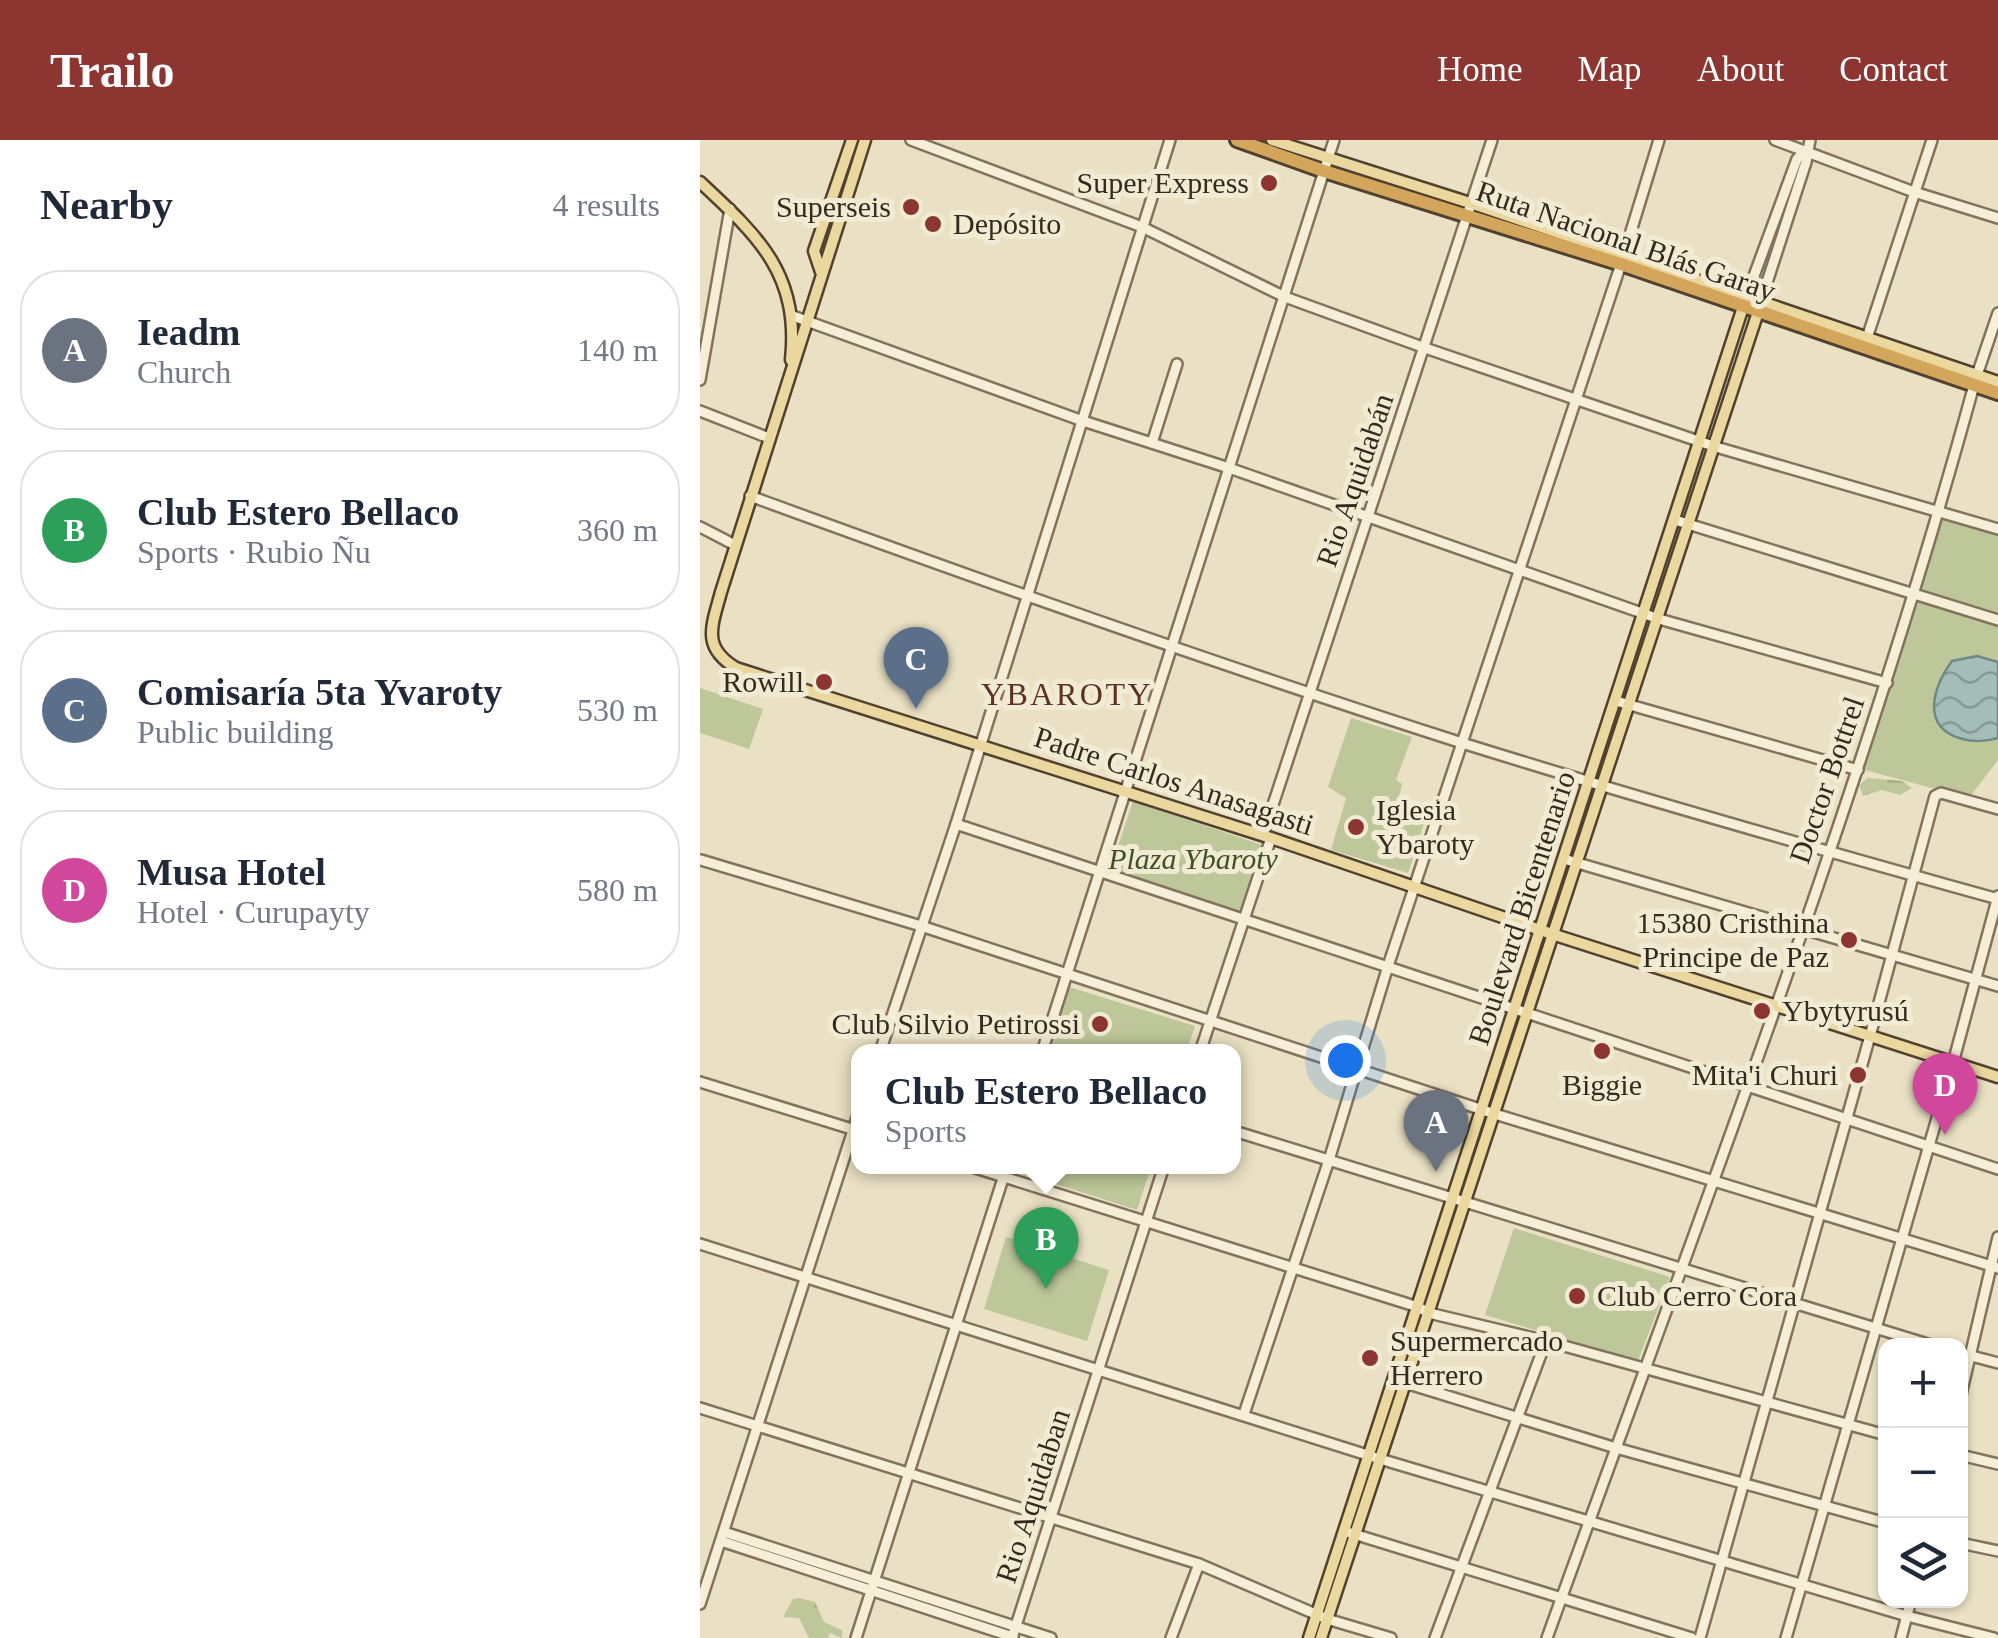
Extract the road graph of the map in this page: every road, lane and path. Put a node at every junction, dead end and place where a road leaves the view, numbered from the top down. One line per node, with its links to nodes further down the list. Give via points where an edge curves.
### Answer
1 (852, 140): 21 (main road, via 814,250)
2 (865, 140): 21 (main road)
3 (911, 140): 19 (street)
4 (1170, 140): 19 (street)
5 (1237, 140): 13 (highway, Ruta Nacional Blás Garay)
6 (1272, 140): 13 (main road)
7 (1334, 140): 13 (street)
8 (1492, 140): 16 (street, Rio Aquidabán)
9 (1659, 140): 20 (street)
10 (1775, 140): 12 (street)
11 (1932, 140): 15 (street)
12 (1808, 145): 15 (street); 23 (street, via 1797,158); 24 (street)
13 (1326, 165): 16 (highway, Ruta Nacional Blás Garay); 22 (street)
14 (700, 182): 17 (main road)
15 (1914, 192): 18 (street); 28 (street)
16 (1471, 209): 20 (highway, Ruta Nacional Blás Garay); 29 (street, Rio Aquidabán)
17 (730, 210): 26 (main road, via 776,264); 32 (street)
18 (1998, 218)
19 (1142, 226): 22 (street); 38 (street)
20 (1623, 259): 23 (highway, Ruta Nacional Blás Garay); 36 (street)
21 (821, 273): 27 (main road)
22 (1285, 297): 29 (street); 43 (street)
23 (1744, 302): 24 (highway, Ruta Nacional Blás Garay); 40 (main road, Boulevard Bicentenario)
24 (1759, 307): 28 (main road); 33 (highway, Ruta Nacional Blás Garay); 42 (main road, Boulevard Bicentenario)
25 (1998, 313): 33 (street, Doctor Bottrel)
26 (793, 316): 27 (street); 31 (main road)
27 (808, 324): 31 (main road); 38 (street)
28 (1867, 338): 33 (main road)
29 (1425, 348): 36 (street); 46 (street, Rio Aquidabán)
30 (1178, 364): 41 (street)
31 (790, 376): 39 (main road)
32 (700, 380)
33 (1976, 380): 34 (main road); 35 (highway, Ruta Nacional Blás Garay); 45 (street, Doctor Bottrel)
34 (1998, 382)
35 (1998, 393)
36 (1576, 400): 40 (street); 52 (street)
37 (700, 411): 39 (street)
38 (1080, 420): 41 (street); 54 (street)
39 (769, 438): 44 (main road)
40 (1701, 441): 42 (street); 47 (main road, Boulevard Bicentenario)
41 (1152, 444): 43 (street)
42 (1716, 446): 45 (street); 48 (main road, Boulevard Bicentenario)
43 (1229, 468): 46 (street); 58 (street)
44 (750, 496): 51 (main road); 54 (street)
45 (1939, 512): 50 (street); 53 (street, Doctor Bottrel)
46 (1369, 518): 52 (street); 60 (street, Rio Aquidabán)
47 (1676, 520): 48 (street); 55 (main road, Boulevard Bicentenario)
48 (1690, 524): 53 (street); 56 (main road, Boulevard Bicentenario)
49 (700, 527): 51 (street)
50 (1998, 529)
51 (735, 545): 64 (main road, Padre Carlos Anasagasti, via 711,630 721,659)
52 (1519, 572): 55 (street); 63 (street)
53 (1913, 595): 57 (street); 59 (street, Doctor Bottrel)
54 (1025, 597): 58 (street); 64 (street)
55 (1645, 614): 56 (street); 61 (main road, Boulevard Bicentenario)
56 (1659, 619): 59 (street); 62 (main road, Boulevard Bicentenario)
57 (1998, 620)
58 (1171, 647): 60 (street); 68 (street)
59 (1887, 683): 65 (street, Doctor Bottrel)
60 (1308, 693): 63 (street); 71 (street, Rio Aquidabán)
61 (1616, 701): 62 (street); 66 (main road, Boulevard Bicentenario)
62 (1631, 706): 65 (street); 67 (main road, Boulevard Bicentenario)
63 (1462, 743): 66 (street); 78 (street)
64 (980, 746): 68 (main road, Padre Carlos Anasagasti); 70 (street)
65 (1858, 770): 72 (street, Doctor Bottrel)
66 (1590, 782): 67 (street); 73 (main road, Boulevard Bicentenario)
67 (1604, 787): 72 (street); 75 (main road, Boulevard Bicentenario)
68 (1127, 791): 71 (main road, Padre Carlos Anasagasti); 76 (street)
69 (1998, 808): 77 (street, via 1936,794)
70 (956, 824): 76 (street); 81 (street)
71 (1267, 837): 78 (main road, Padre Carlos Anasagasti); 80 (street, Rio Aquidabán)
72 (1829, 851): 77 (street); 83 (street, Doctor Bottrel)
73 (1564, 859): 75 (street); 82 (main road, Boulevard Bicentenario)
74 (701, 860): 81 (street)
75 (1578, 864): 83 (street); 84 (main road, Boulevard Bicentenario)
76 (1100, 871): 80 (street); 87 (street)
77 (1914, 876): 79 (street); 85 (street)
78 (1414, 886): 82 (main road, Padre Carlos Anasagasti); 86 (street)
79 (1998, 898): 88 (street)
80 (1244, 918): 86 (street); 93 (street, Rio Aquidabán)
81 (921, 926): 87 (street); 95 (street)
82 (1542, 928): 84 (main road, Padre Carlos Anasagasti); 91 (main road, Boulevard Bicentenario)
83 (1801, 928): 85 (street); 90 (street, Doctor Bottrel)
84 (1555, 935): 90 (main road, Padre Carlos Anasagasti); 92 (main road, Boulevard Bicentenario)
85 (1893, 955): 88 (street); 94 (street)
86 (1388, 966): 91 (street); 99 (street)
87 (1066, 973): 93 (street); 96 (street)
88 (1976, 980): 89 (street); 98 (street)
89 (1998, 986)
90 (1774, 1005): 94 (main road, Padre Carlos Anasagasti); 102 (street, Doctor Bottrel)
91 (1516, 1008): 92 (street); 103 (main road, Boulevard Bicentenario)
92 (1528, 1016): 102 (street); 104 (main road, Boulevard Bicentenario)
93 (1210, 1021): 97 (street, Rio Aquidabán); 99 (street)
94 (1870, 1036): 98 (main road, Padre Carlos Anasagasti); 105 (street)
95 (883, 1044)
96 (1044, 1044)
97 (1203, 1044)
98 (1954, 1063): 100 (main road, Padre Carlos Anasagasti); 109 (street)
99 (1357, 1068): 103 (street); 110 (street)
100 (1998, 1077)
101 (700, 1082): 106 (street)
102 (1746, 1083): 105 (street); 115 (street, Doctor Bottrel)
103 (1482, 1109): 104 (street); 116 (main road, Boulevard Bicentenario)
104 (1495, 1114): 115 (street); 117 (main road, Boulevard Bicentenario)
105 (1847, 1119): 109 (street); 118 (street)
106 (851, 1128)
107 (1241, 1133): 110 (street)
108 (851, 1145): 126 (street)
109 (1928, 1147): 111 (street); 120 (street)
110 (1329, 1160): 116 (street); 124 (street)
111 (1998, 1169)
112 (1004, 1174): 130 (street)
113 (1011, 1174): 119 (street)
114 (1162, 1174): 119 (street)
115 (1711, 1180): 118 (street); 125 (street, Doctor Bottrel)
116 (1452, 1200): 117 (street); 128 (main road, Boulevard Bicentenario)
117 (1466, 1202): 125 (street); 129 (main road, Boulevard Bicentenario)
118 (1821, 1213): 120 (street); 127 (street)
119 (1147, 1223): 124 (street); 138 (street)
120 (1901, 1238): 123 (street); 131 (street)
121 (1998, 1238): 123 (street)
122 (700, 1244): 126 (street)
123 (1995, 1267): 134 (street)
124 (1294, 1268): 128 (street); 142 (street)
125 (1680, 1268): 127 (street); 137 (street, Doctor Bottrel)
126 (806, 1278): 130 (street); 144 (street)
127 (1796, 1304): 131 (street); 140 (street)
128 (1418, 1307): 129 (street); 139 (main road, Boulevard Bicentenario)
129 (1429, 1313): 133 (street); 139 (main road, Boulevard Bicentenario)
130 (956, 1324): 138 (street); 151 (street)
131 (1875, 1329): 132 (street); 145 (street)
132 (1906, 1338)
133 (1546, 1341): 137 (street); 143 (street)
134 (1968, 1348)
135 (1968, 1355): 136 (street)
136 (1998, 1363)
137 (1644, 1368): 140 (street); 147 (street, Doctor Bottrel)
138 (1101, 1370): 142 (street); 155 (street, Rio Aquidaban)
139 (1400, 1381): 143 (street); 148 (main road, Boulevard Bicentenario)
140 (1768, 1403): 145 (street); 152 (street)
141 (700, 1408): 144 (street)
142 (1244, 1414): 148 (street)
143 (1518, 1416): 147 (street); 153 (street)
144 (760, 1424): 151 (street); 159 (street)
145 (1847, 1426): 146 (street); 154 (street)
146 (1878, 1434)
147 (1616, 1448): 152 (street); 157 (street, Doctor Bottrel)
148 (1375, 1457): 153 (street); 158 (main road, Boulevard Bicentenario)
149 (1968, 1457): 150 (street)
150 (1998, 1464)
151 (908, 1470): 155 (street); 167 (street)
152 (1746, 1484): 154 (street); 162 (street)
153 (1490, 1490): 157 (street); 166 (street)
154 (1825, 1504): 156 (street); 168 (street)
155 (1053, 1516): 165 (street); 175 (street, Rio Aquidaban)
156 (1878, 1520)
157 (1589, 1521): 162 (street); 170 (street, Doctor Bottrel)
158 (1350, 1532): 166 (street); 174 (main road, Boulevard Bicentenario)
159 (723, 1536): 164 (street); 167 (street); 169 (street)
160 (1968, 1545): 161 (street)
161 (1998, 1551)
162 (1724, 1561): 168 (street); 185 (street)
163 (700, 1563): 164 (street)
164 (713, 1564): 171 (street)
165 (1199, 1564): 174 (street); 178 (street)
166 (1461, 1568): 170 (street); 182 (street)
167 (874, 1578): 169 (street); 175 (street)
168 (1802, 1586): 173 (street); 186 (street)
169 (871, 1590): 175 (street); 176 (street)
170 (1561, 1598): 183 (street, Doctor Bottrel); 184 (street)
171 (700, 1604)
172 (1908, 1608): 173 (street)
173 (1906, 1616): 187 (street); 188 (street)
174 (1322, 1617): 179 (main road, Boulevard Bicentenario); 180 (main road, Boulevard Bicentenario); 181 (street)
175 (1014, 1635): 177 (street)
176 (856, 1638)
177 (1051, 1638)
178 (1172, 1638)
179 (1309, 1638)
180 (1321, 1638)
181 (1392, 1638)
182 (1434, 1638)
183 (1546, 1638)
184 (1692, 1638)
185 (1700, 1638)
186 (1786, 1638)
187 (1901, 1638)
188 (1994, 1638)

